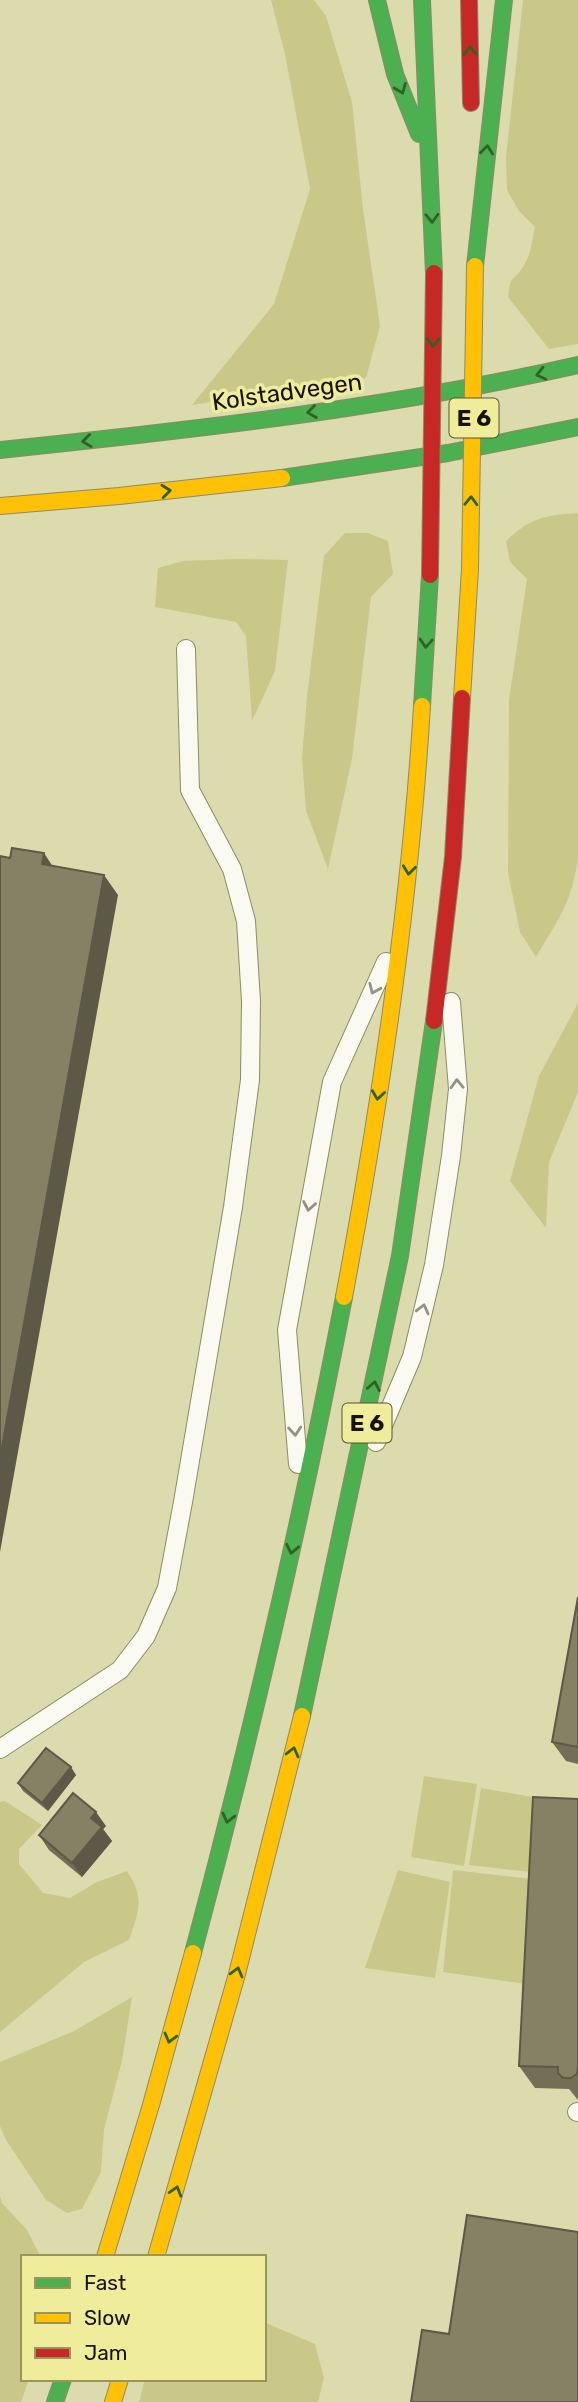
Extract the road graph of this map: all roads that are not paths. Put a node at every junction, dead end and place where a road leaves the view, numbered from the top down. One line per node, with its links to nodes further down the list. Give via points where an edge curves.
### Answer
1 (377, 0): 7 (main road, E 6, one-way to 7, via 395,74)
2 (422, 0): 7 (main road, E 6)
3 (468, 0): 5 (main road, one-way to 3)
4 (504, 0): 8 (main road, E 6, one-way to 4)
5 (472, 120)
6 (472, 146): 8 (main road, E 6)
7 (430, 163): 16 (main road, E 6, one-way to 16, bridge, via 430,575)
8 (475, 266): 17 (main road, E 6, one-way to 8, bridge, via 470,569)
9 (578, 365): 11 (main road, Kolstadvegen, one-way to 11, via 504,383 380,403)
10 (578, 427): 12 (main road, one-way to 10, via 366,466)
11 (0, 450)
12 (50, 502): 13 (main road); 14 (main road)
13 (0, 506)
14 (0, 520)
15 (186, 649): 20 (lane, via 190,790 232,869 246,920 251,1000 250,1080 194,1440 167,1588 146,1636 120,1670)
16 (402, 927): 18 (main road, E 6, one-way to 18, via 358,1217); 18 (lane, one-way to 18, via 332,1082 287,1330)
17 (445, 933): 19 (main road, E 6, one-way to 17, via 400,1256); 19 (lane, one-way to 17, via 412,1357 434,1265 458,1089)
18 (301, 1507): 21 (main road, E 6, one-way to 21, via 265,1673 191,1961)
19 (348, 1510): 22 (main road, E 6, one-way to 19, via 237,1974)
20 (0, 1749)
21 (107, 2255)
22 (157, 2255)
23 (62, 2381): 25 (main road)
24 (119, 2381): 26 (main road)
25 (55, 2402)
26 (113, 2402)

